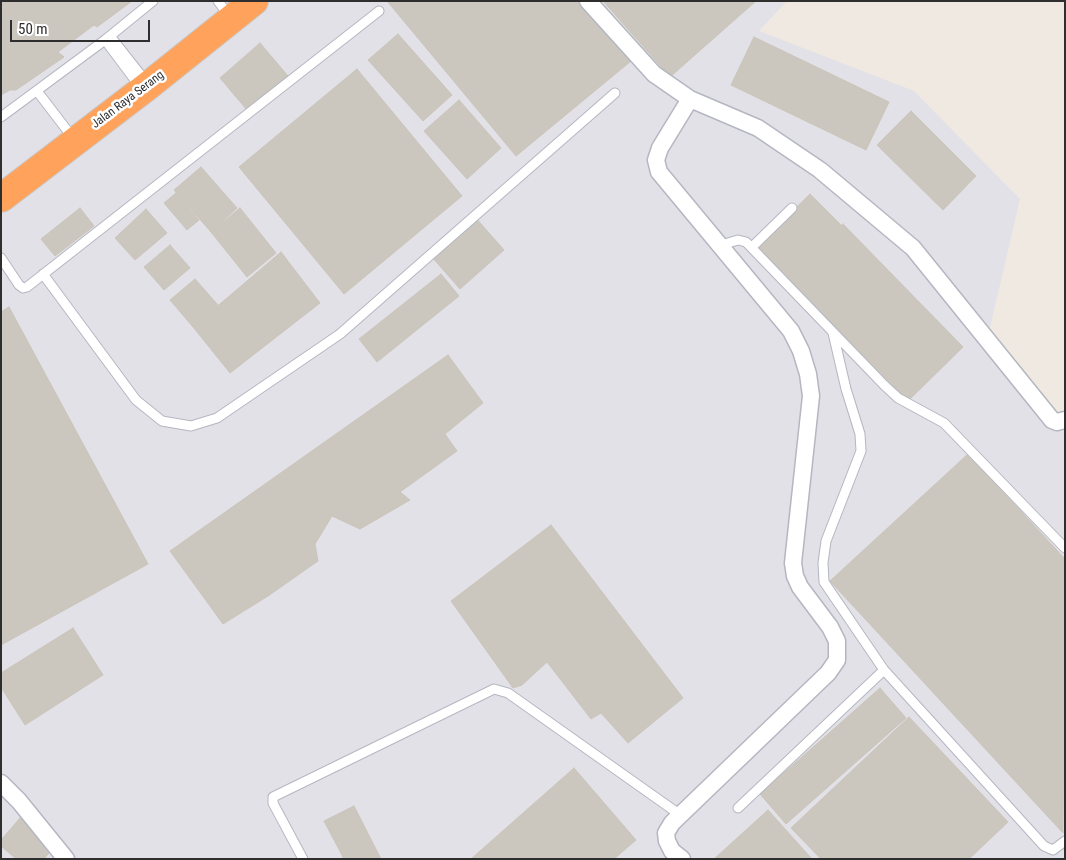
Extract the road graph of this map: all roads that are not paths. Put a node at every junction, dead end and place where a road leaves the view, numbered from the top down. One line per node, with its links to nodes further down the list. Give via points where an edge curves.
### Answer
1 (153, 1): 6 (lane)
2 (254, 1): 4 (highway, Jalan Raya Serang)
3 (588, 1): 10 (street, via 654,74)
4 (225, 10): 7 (highway, Jalan Raya Serang)
5 (379, 11): 18 (lane)
6 (107, 38): 7 (lane); 8 (lane)
7 (146, 88): 12 (highway, Jalan Raya Serang)
8 (37, 90): 11 (lane); 12 (lane)
9 (615, 93): 18 (lane, via 340,334 217,418 191,426 162,421 136,400)
10 (690, 99): 16 (street, via 656,160 659,172); 20 (street, via 758,128 782,144 820,170 913,248 1052,420)
11 (1, 117)
12 (75, 141): 13 (highway, Jalan Raya Serang)
13 (1, 198)
14 (792, 208): 15 (lane)
15 (752, 247): 16 (lane, via 738,240); 19 (lane)
16 (721, 249): 25 (street, via 791,332 808,374 811,396 794,576 830,627 837,641 837,660 828,673)
17 (1, 258): 18 (lane, via 23,288)
18 (43, 274)
19 (833, 332): 21 (lane, via 898,398 944,423); 22 (lane, via 860,434 861,451 826,542 824,582)
20 (1065, 420)
21 (1065, 548)
22 (884, 670): 24 (lane); 26 (lane, via 1044,846 1052,850)
23 (1, 783): 28 (street, via 20,801)
24 (738, 808)
25 (679, 814): 27 (street, via 666,833); 29 (lane, via 508,693 494,689 273,798)
26 (1065, 841)
27 (672, 856)
28 (66, 859)
29 (303, 859)

